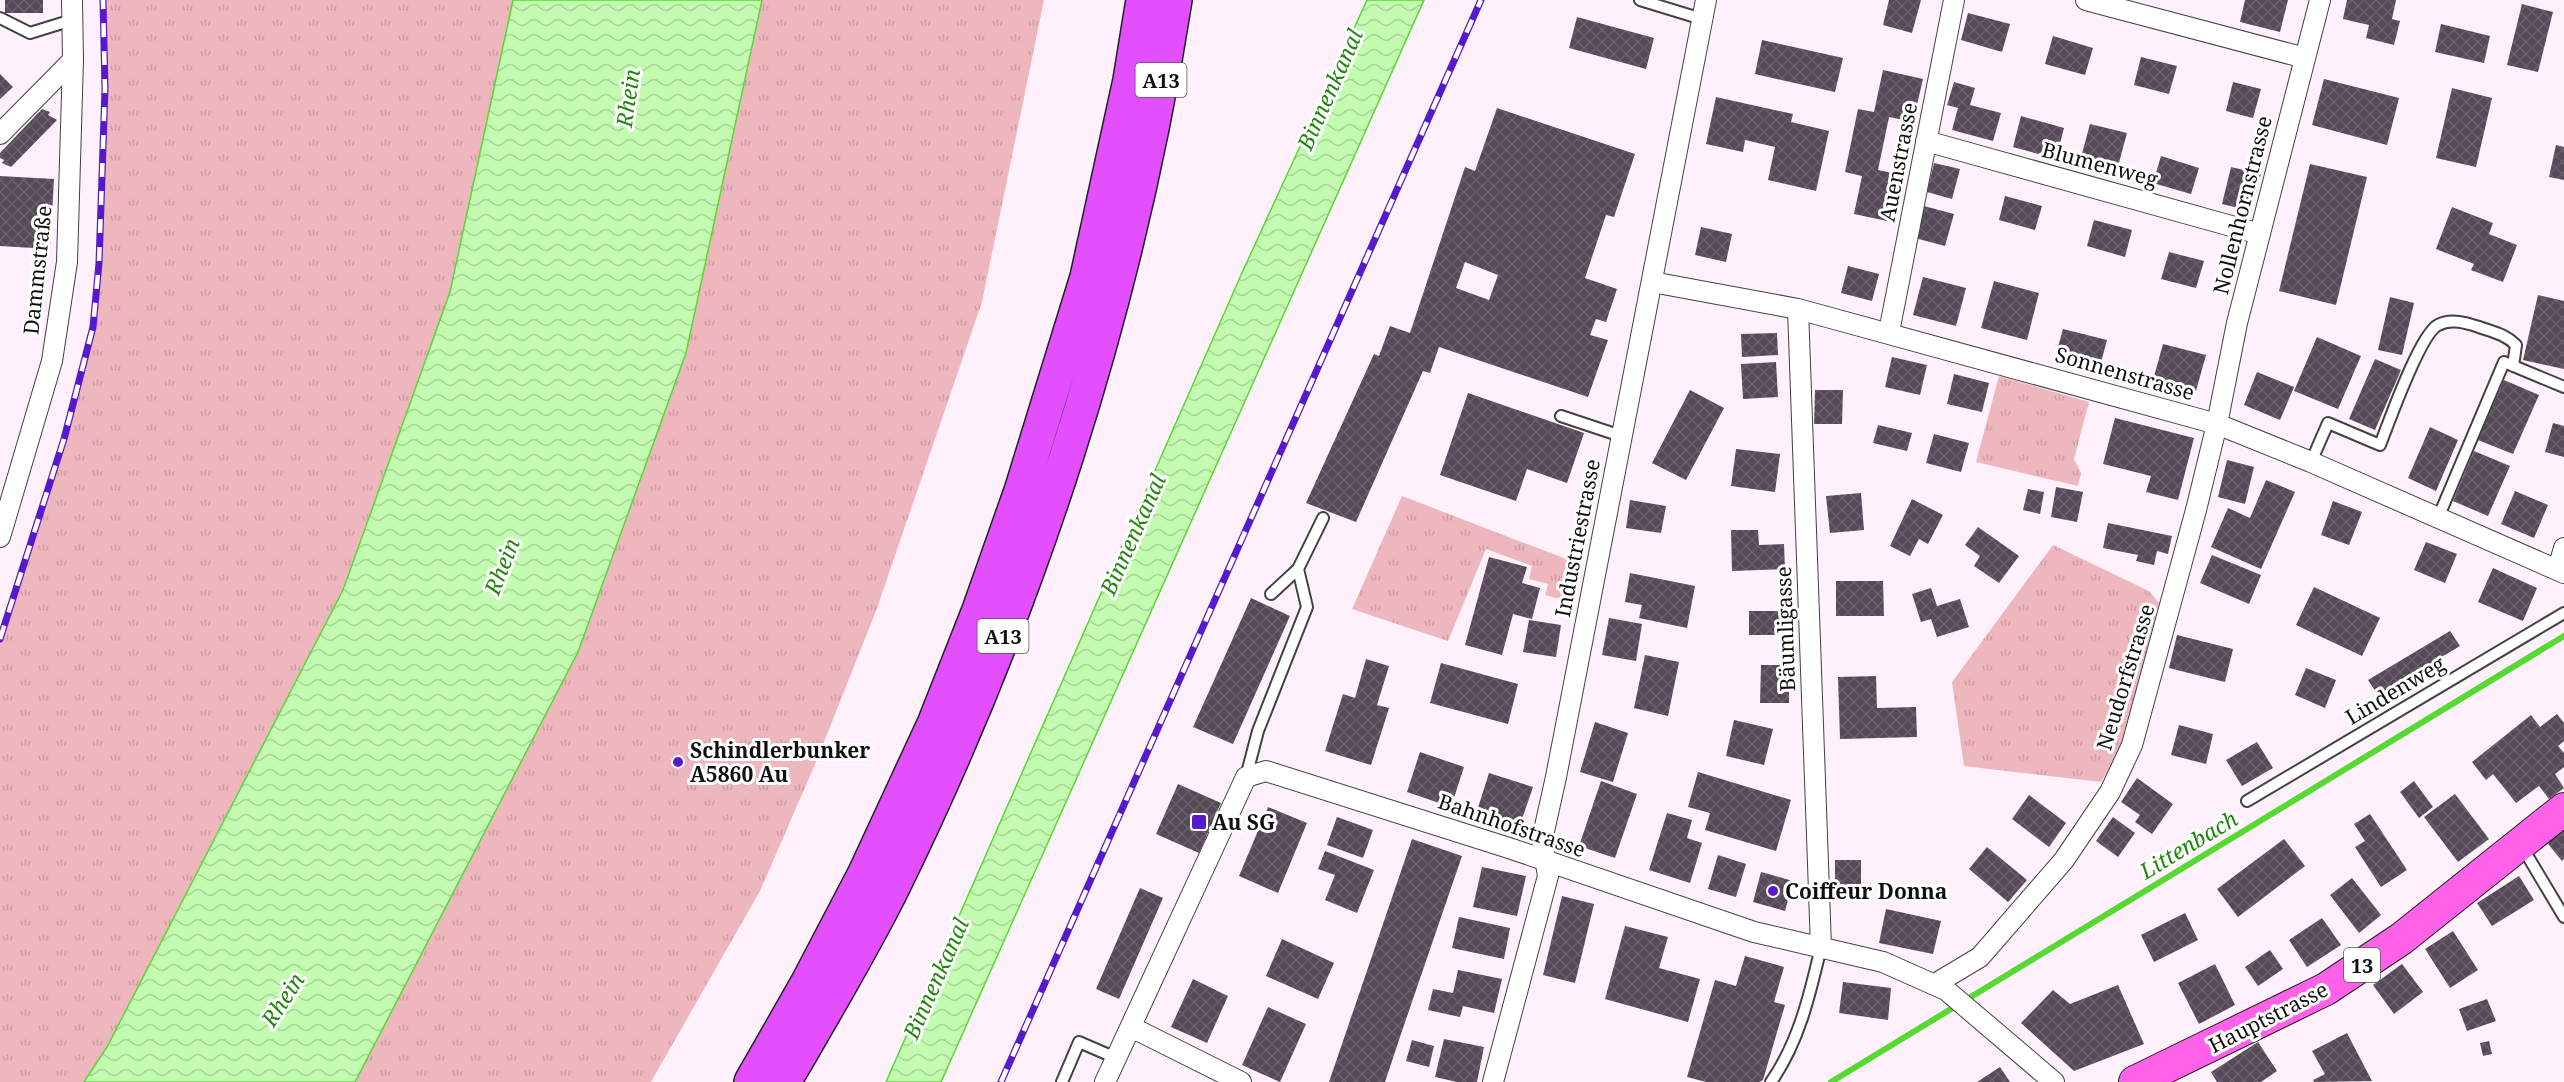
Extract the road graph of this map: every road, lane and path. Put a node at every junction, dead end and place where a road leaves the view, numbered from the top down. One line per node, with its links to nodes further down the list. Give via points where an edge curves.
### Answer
1 (72, 0): 11 (street, Dammstraße)
2 (1126, 0): 14 (highway, A13, via 1120,36)
3 (1143, 0): 14 (highway, A13)
4 (1175, 0): 48 (highway, A13, via 1146,159 1116,279 1076,424 1008,626 891,890)
5 (1641, 0): 9 (lane)
6 (1954, 0): 16 (street, Auenstrasse)
7 (2086, 0): 12 (street)
8 (2320, 0): 12 (street, Nollenhornstrasse)
9 (1704, 10): 18 (street, Industriestrasse)
10 (0, 18): 11 (lane, via 30,33)
11 (72, 20): 13 (street, Dammstraße)
12 (2305, 58): 17 (street, Nollenhornstrasse)
13 (73, 60): 15 (street); 27 (street, Dammstraße, via 67,262 52,361)
14 (1130, 80): 47 (highway, A13, via 1088,277 980,610 934,724 865,873)
15 (0, 134)
16 (1926, 141): 17 (street, Blumenweg); 20 (street, Auenstrasse)
17 (2260, 234): 24 (street, Nollenhornstrasse)
18 (1652, 282): 19 (street, Sonnenstrasse); 25 (street, Industriestrasse)
19 (1798, 309): 20 (street, Sonnenstrasse); 42 (street, Bäumligasse)
20 (1889, 332): 24 (street, Sonnenstrasse)
21 (2513, 366): 22 (lane); 26 (lane, via 2516,345 2507,336 2454,321 2439,324 2418,352 2379,445 2328,423); 29 (lane, via 2504,362)
22 (2564, 387)
23 (1561, 416): 25 (lane)
24 (2217, 424): 26 (street, Sonnenstrasse); 43 (street, Neudorfstrasse, via 2146,700 2132,746 2110,792 2064,860 1980,957)
25 (1621, 436): 40 (street, Industriestrasse, via 1542,840)
26 (2311, 462): 29 (street, Sonnenstrasse)
27 (9, 477): 30 (street, Dammstraße)
28 (1323, 518): 32 (lane)
29 (2438, 518): 33 (street, Sonnenstrasse)
30 (0, 537)
31 (2564, 548): 33 (street)
32 (1298, 570): 34 (lane); 36 (lane, via 1307,607 1258,731)
33 (2561, 571)
34 (1271, 594)
35 (2564, 613): 37 (lane, Lindenweg)
36 (1246, 777): 40 (street, Bahnhofstrasse, via 1266,771); 44 (street)
37 (2247, 801)
38 (2564, 809): 39 (main road, Hauptstrasse / 13)
39 (2521, 845): 41 (lane); 46 (main road, Hauptstrasse / 13, via 2401,939 2326,989)
40 (1547, 862): 42 (street, Bahnhofstrasse, via 1754,932); 52 (street, Industriestrasse, via 1548,876)
41 (2564, 917)
42 (1821, 947): 43 (street, Bahnhofstrasse, via 1883,962); 53 (lane, via 1806,1007 1784,1064)
43 (1940, 987): 54 (street, Bahnhofstrasse)
44 (1131, 1027): 45 (street); 51 (street)
45 (1116, 1058): 49 (lane, via 1079,1042); 50 (street)
46 (2152, 1078)
47 (751, 1082)
48 (784, 1082)
49 (1062, 1082)
50 (1105, 1082)
51 (1241, 1082)
52 (1493, 1082)
53 (1771, 1082)
54 (2054, 1082)

